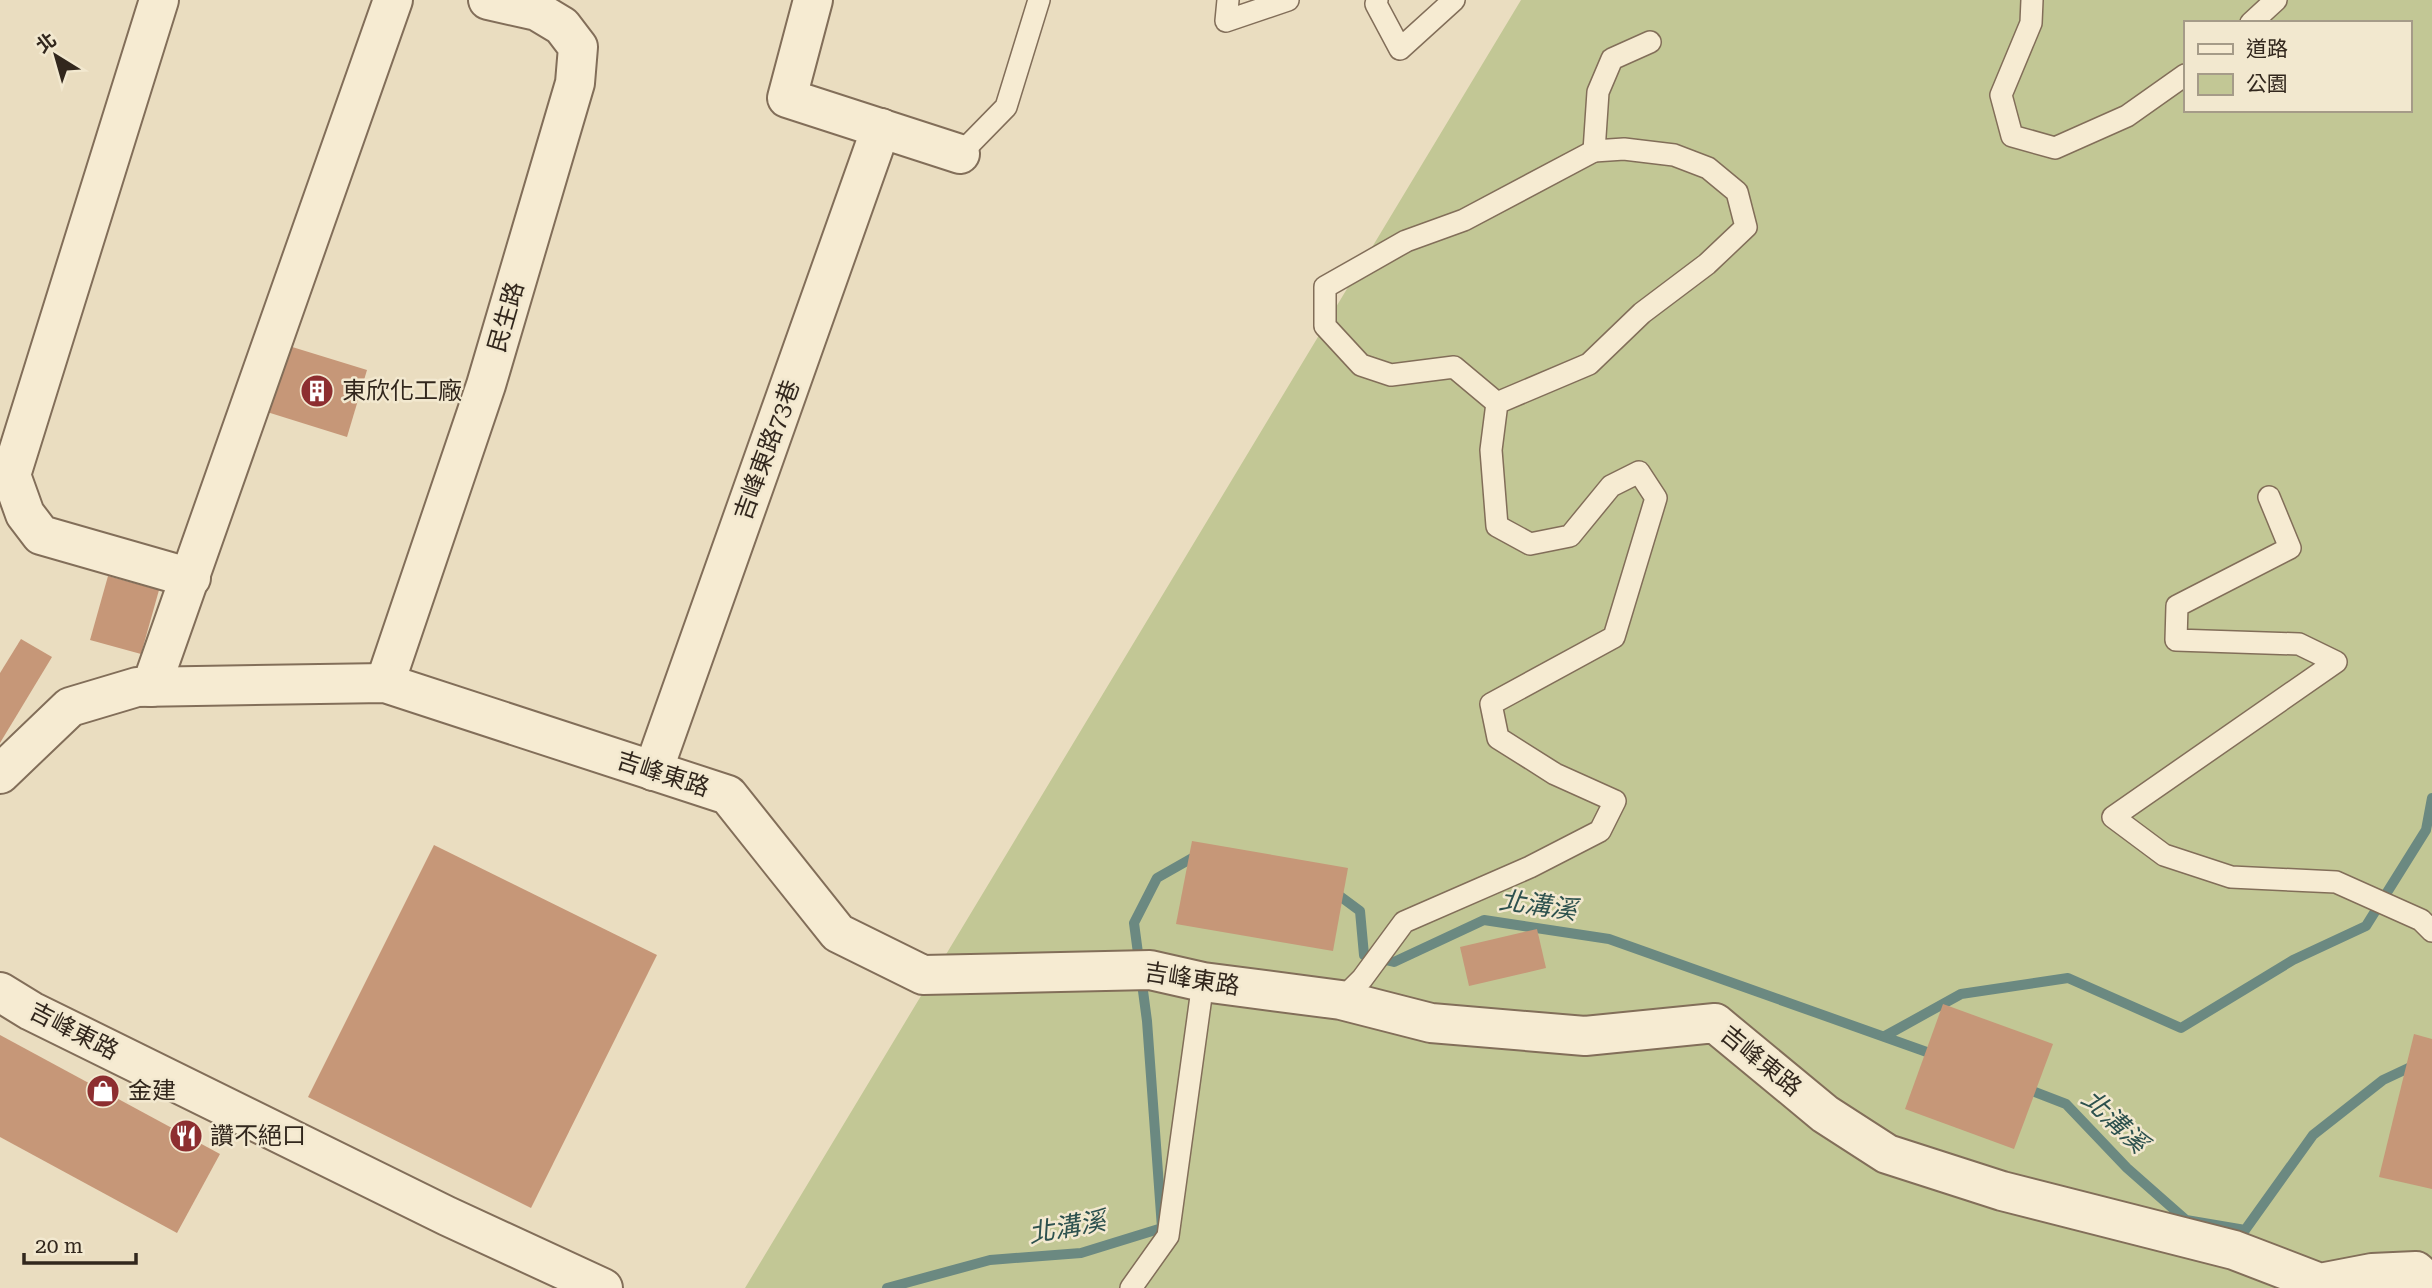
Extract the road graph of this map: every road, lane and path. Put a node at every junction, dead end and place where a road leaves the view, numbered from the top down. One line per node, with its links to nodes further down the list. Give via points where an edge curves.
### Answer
1 (159, 0): 20 (street, via 11,475 25,514 41,535)
2 (393, 0): 20 (street)
3 (488, 0): 21 (street, 民生路, via 537,11 562,26 578,47 575,83 486,385)
4 (813, 0): 15 (street, via 786,98)
5 (1039, 0): 17 (lane, via 1006,107)
6 (1228, 0): 7 (lane, via 1226,21)
7 (1288, 0)
8 (1377, 0): 9 (lane, via 1400,49)
9 (1454, 0)
10 (2032, 0): 14 (lane, via 2031,23 2001,95 2012,136 2055,148 2127,116)
11 (2276, 0): 12 (lane)
12 (2253, 21)
13 (1650, 42): 16 (lane, via 1612,60 1598,92)
14 (2184, 76)
15 (881, 128): 17 (street); 23 (street, 吉峰東路73巷)
16 (1594, 151): 18 (lane, via 1674,155 1707,168 1737,192 1746,227 1707,264 1642,313 1589,365); 18 (lane, via 1464,220 1406,241 1325,287 1325,326 1361,365 1391,375 1454,367)
17 (960, 154)
18 (1497, 403): 27 (lane, via 1491,450 1497,526 1530,544 1570,536 1611,486 1639,472 1656,498 1614,637 1491,704 1498,738 1555,774 1615,801 1600,831 1404,922)
19 (2269, 497): 25 (lane, via 2290,548 2177,606 2176,640 2299,644 2336,662 2113,817 2164,855 2231,877 2336,882 2421,920)
20 (191, 578): 22 (street)
21 (385, 683): 22 (street, 吉峰東路); 23 (street, 吉峰東路)
22 (151, 687): 24 (street, 吉峰東路, via 137,687 70,708)
23 (653, 771): 26 (street, 吉峰東路, via 728,795 838,933 923,975 1133,970)
24 (0, 774)
25 (2432, 931)
26 (1203, 982): 27 (street, 吉峰東路); 31 (lane, via 1168,1236)
27 (1351, 989): 29 (street, 吉峰東路, via 1431,1023 1585,1036 1715,1023 1825,1114 1887,1154 2002,1191 2234,1250 2320,1283 2416,1271)
28 (0, 992): 30 (street, 吉峰東路, via 422,1204)
29 (2432, 1286)
30 (603, 1288)
31 (1131, 1288)

